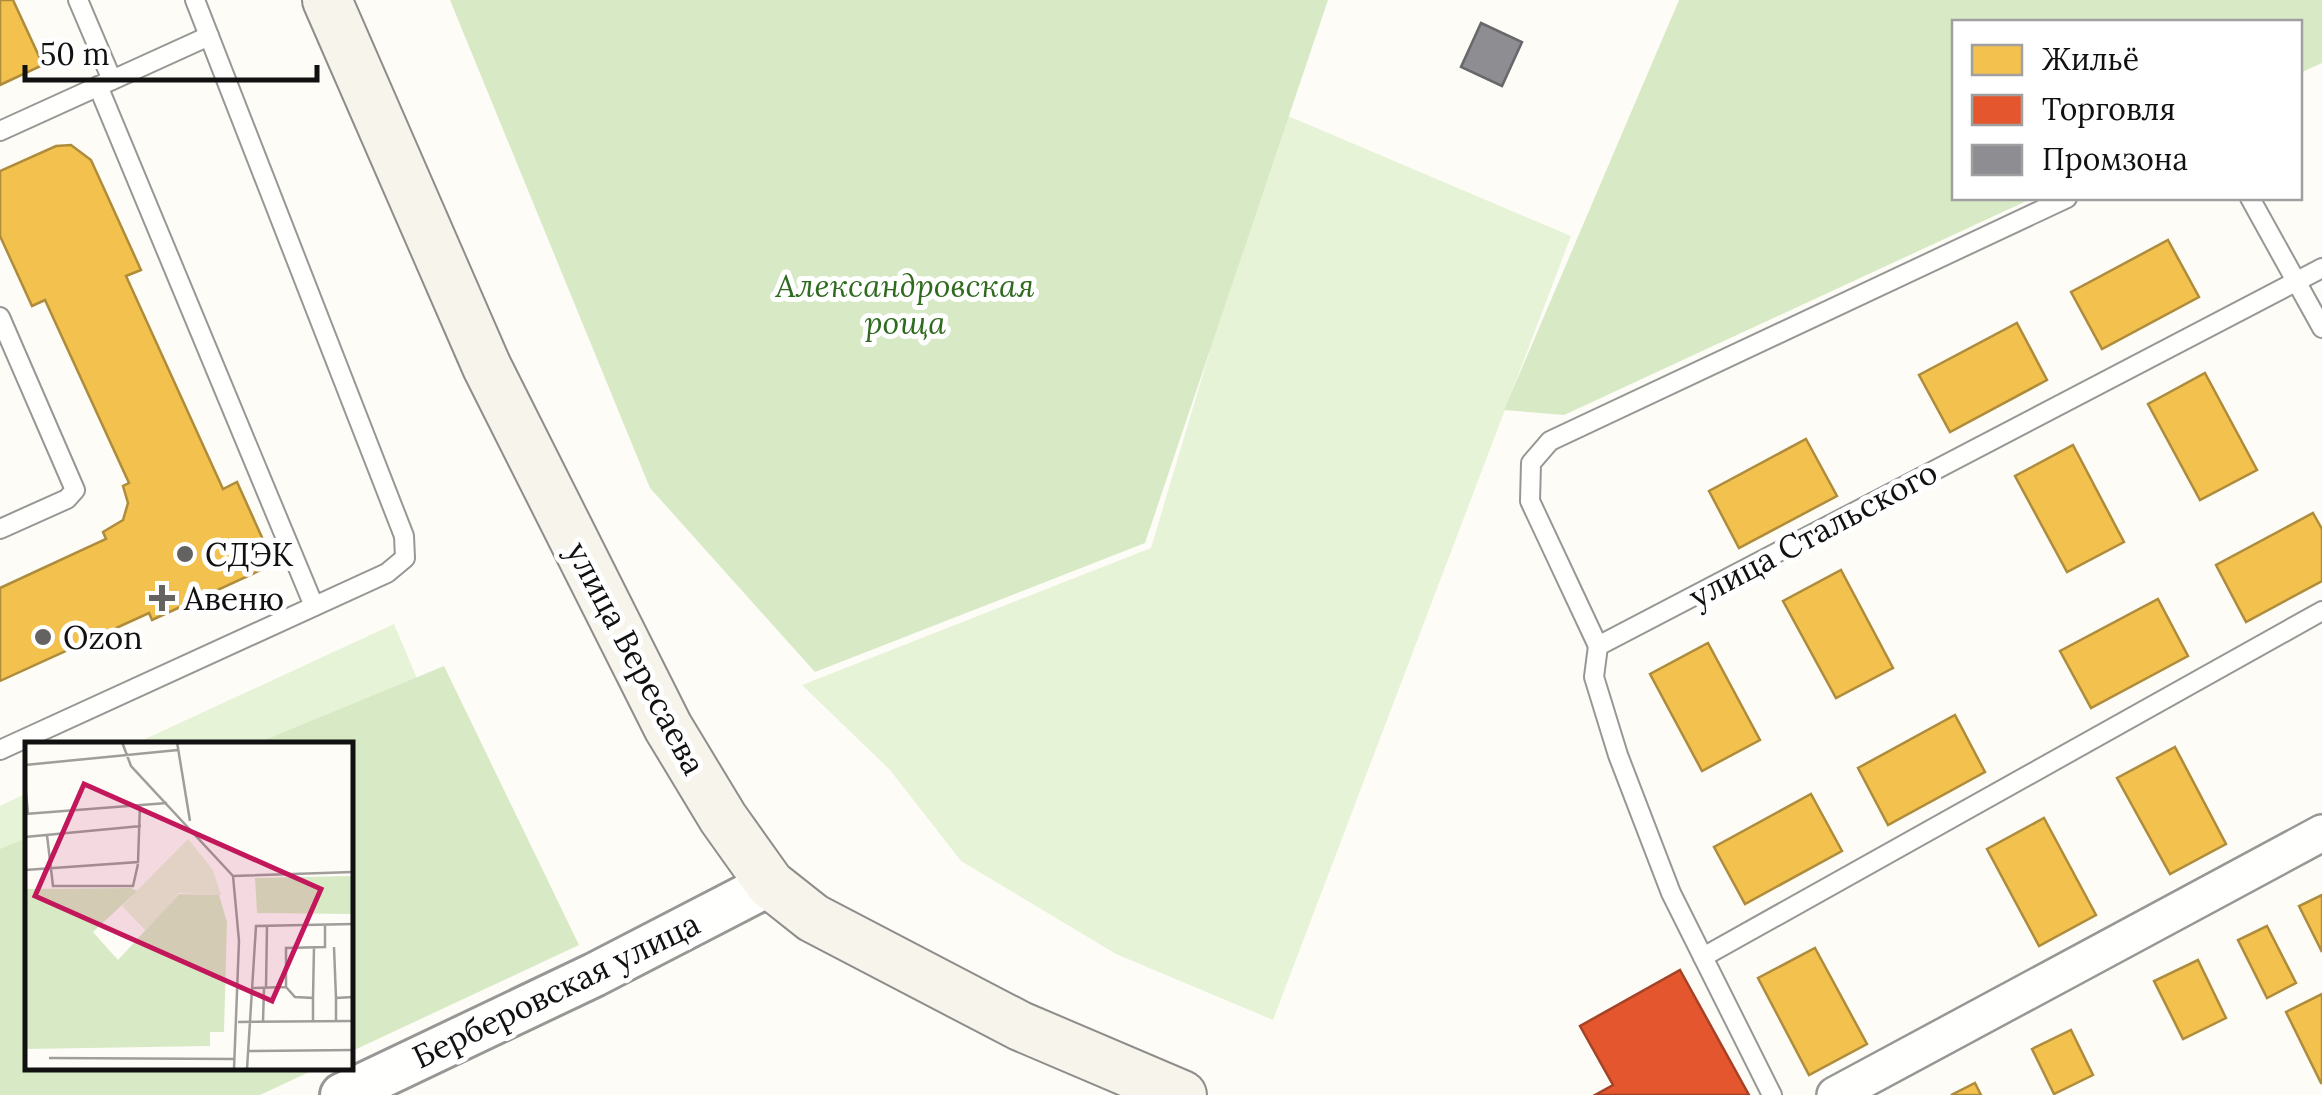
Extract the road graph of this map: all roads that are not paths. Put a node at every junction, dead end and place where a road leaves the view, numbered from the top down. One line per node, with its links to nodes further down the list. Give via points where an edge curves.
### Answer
1 (78, 0): 5 (lane)
2 (195, 0): 4 (lane)
3 (327, 0): 19 (main road, улица Вересаева, via 487,367 668,726)
4 (209, 36): 5 (lane); 14 (lane, via 404,536 405,558 387,573)
5 (105, 83): 6 (lane); 14 (lane)
6 (0, 132)
7 (2064, 200): 16 (lane, via 1550,441 1531,463 1530,501)
8 (2251, 200): 10 (lane)
9 (2322, 268): 10 (lane, улица Стальского)
10 (2296, 282): 12 (lane); 16 (lane, улица Стальского)
11 (0, 317): 13 (lane, via 75,490)
12 (2322, 328)
13 (0, 529)
14 (314, 606): 17 (lane)
15 (2322, 610): 20 (lane)
16 (1598, 646): 20 (lane, via 1594,677 1618,756)
17 (0, 750)
18 (2322, 833): 24 (street)
19 (770, 884): 21 (street, Берберовская улица); 22 (main road, улица Вересаева, via 813,918 1020,1026)
20 (1703, 956): 23 (lane)
21 (342, 1095)
22 (1182, 1095)
23 (1772, 1095)
24 (1835, 1095)

